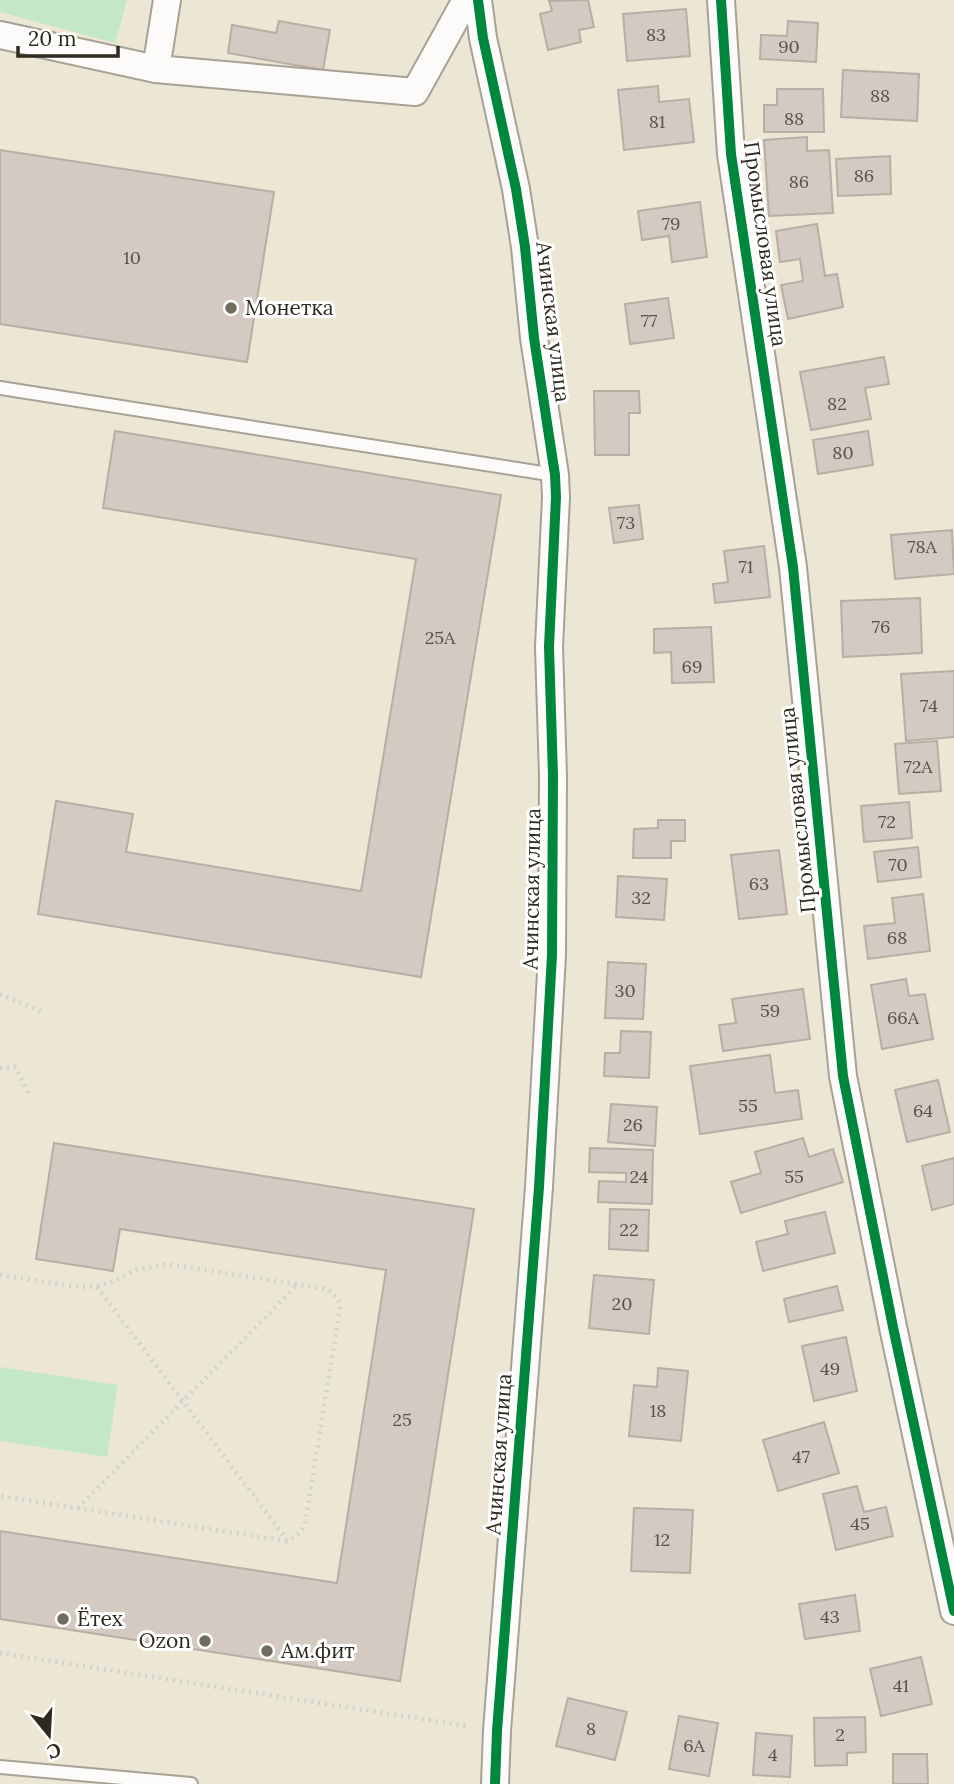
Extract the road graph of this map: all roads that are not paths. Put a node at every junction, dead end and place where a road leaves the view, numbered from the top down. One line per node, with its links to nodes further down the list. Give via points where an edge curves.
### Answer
1 (167, 0): 6 (street)
2 (466, 0): 6 (street, via 415,92)
3 (478, 0): 8 (street, Ачинская улица, via 516,189)
4 (721, 0): 9 (street, Промысловая улица, via 731,154 793,567 844,1076)
5 (0, 35): 6 (street)
6 (156, 69)
7 (0, 388): 8 (lane)
8 (555, 475): 12 (street, Ачинская улица, via 550,647 552,955)
9 (954, 1611)
10 (0, 1767): 11 (lane)
11 (191, 1784)
12 (495, 1784)

